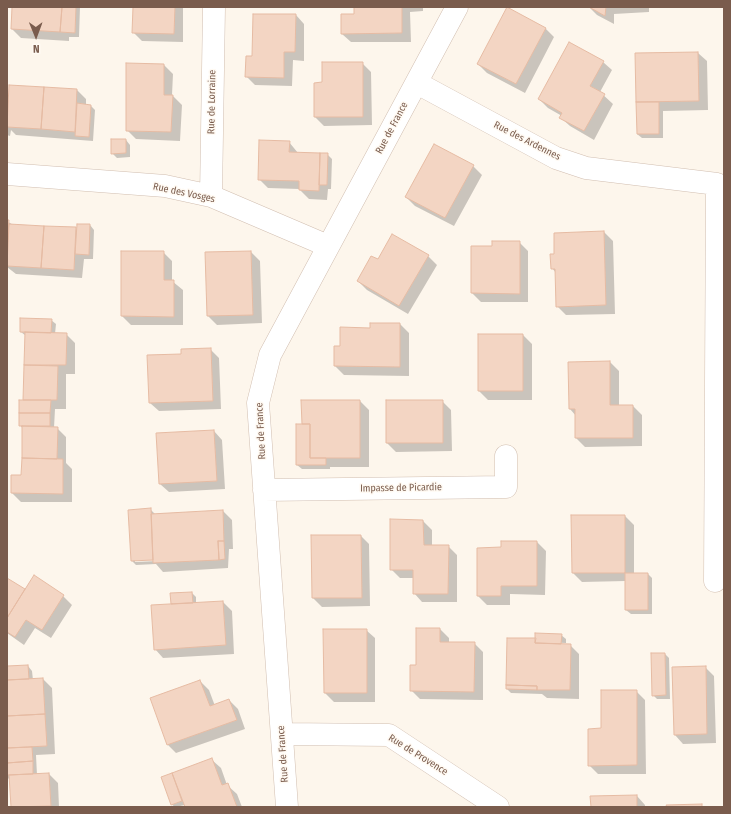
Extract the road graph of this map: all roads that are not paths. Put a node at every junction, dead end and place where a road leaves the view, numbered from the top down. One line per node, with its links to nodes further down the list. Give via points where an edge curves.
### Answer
1 (214, 7): 5 (street, Rue de Lorraine)
2 (457, 7): 3 (street, Rue de France)
3 (416, 83): 6 (street, Rue de France); 9 (street, Rue des Ardennes, via 556,158 586,168 717,184)
4 (7, 174): 5 (street, Rue des Vosges, via 165,186)
5 (210, 196): 6 (street, Rue des Vosges)
6 (328, 246): 8 (street, Rue de France, via 270,355 258,403)
7 (506, 456): 8 (street, Impasse de Picardie, via 506,487)
8 (264, 490): 10 (street, Rue de France)
9 (715, 581)
10 (282, 734): 11 (street, Rue de France); 12 (street, Rue de Provence, via 389,735)
11 (287, 807)
12 (498, 807)

